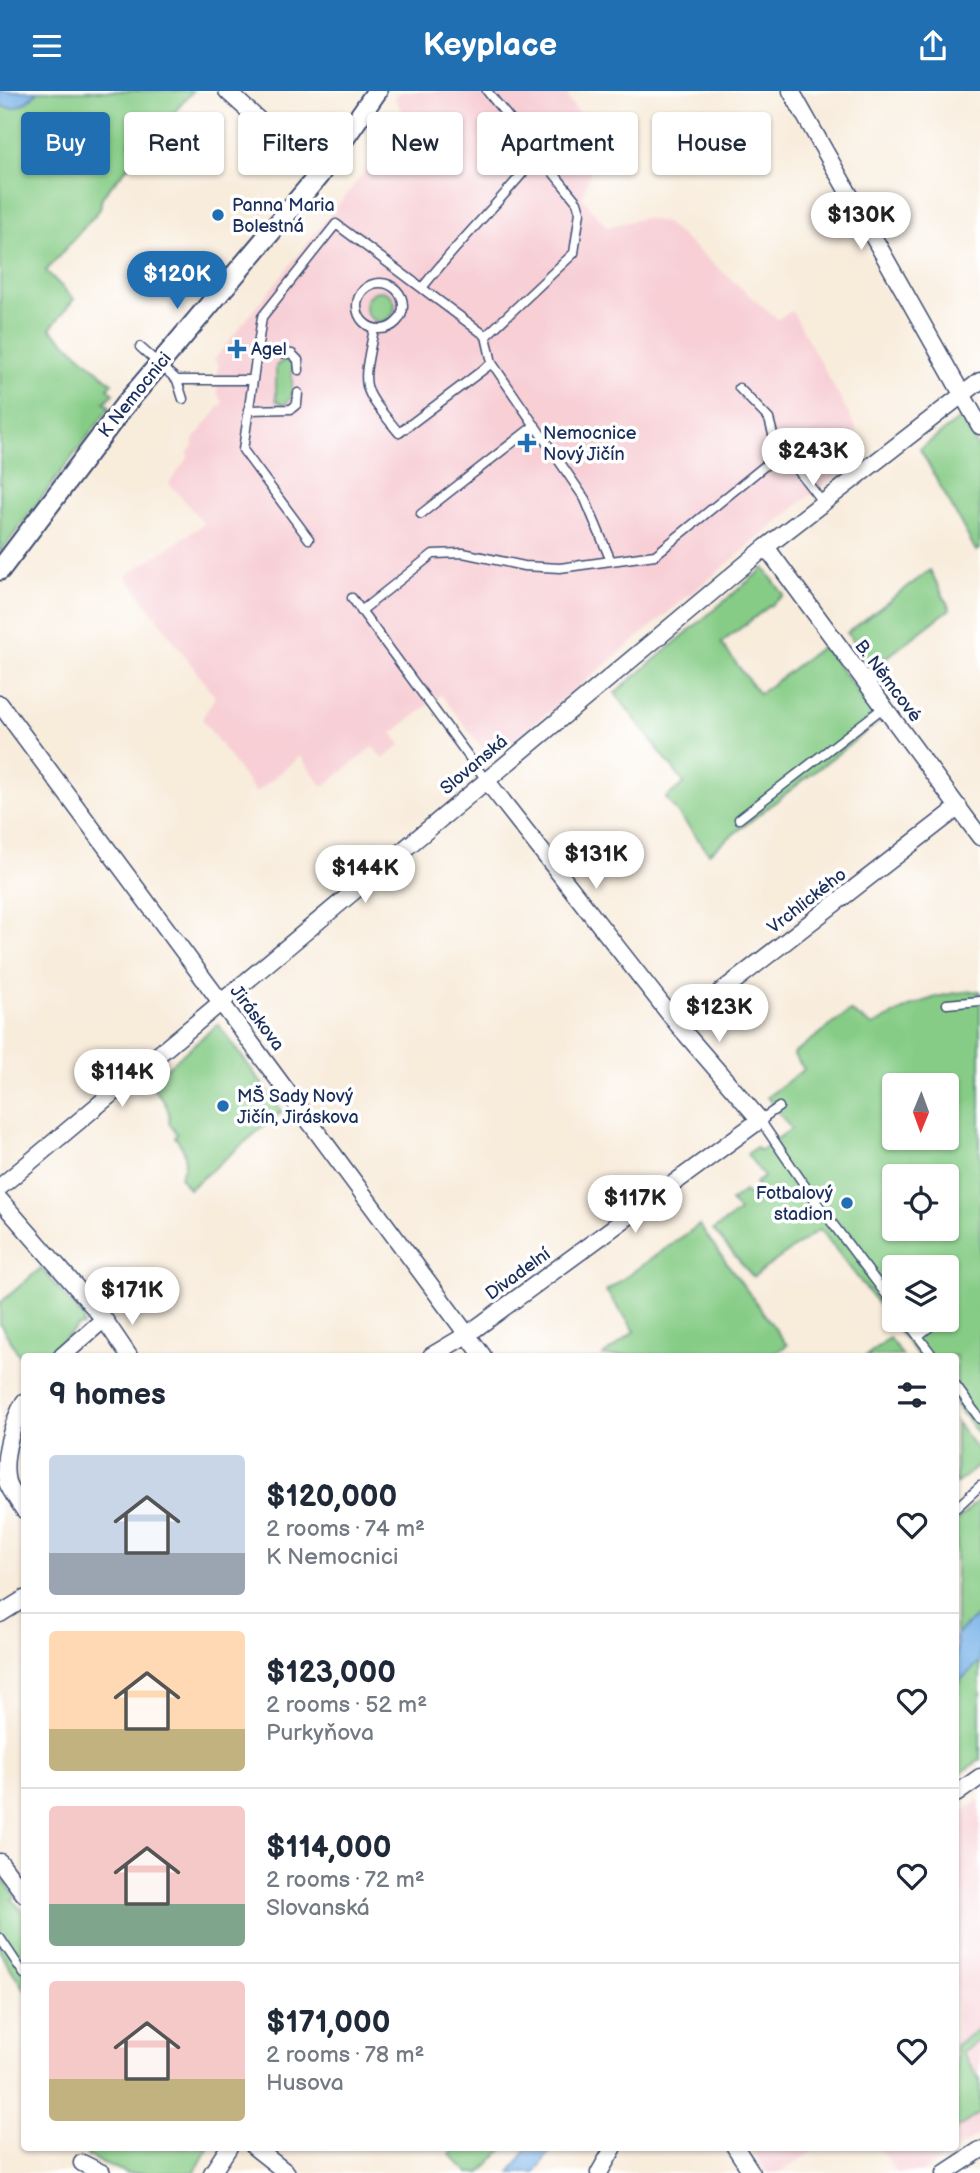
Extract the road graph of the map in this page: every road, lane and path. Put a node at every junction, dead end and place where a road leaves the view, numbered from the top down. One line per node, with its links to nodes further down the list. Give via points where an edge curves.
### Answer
1 (227, 91): 5 (street)
2 (377, 91): 7 (street, K Nemocnici)
3 (486, 91): 6 (lane)
4 (791, 91): 26 (street)
5 (250, 112)
6 (502, 112)
7 (353, 126)
8 (319, 175): 19 (street, K Nemocnici)
9 (522, 175): 12 (lane, via 456,244)
10 (554, 175): 15 (lane, via 580,212 574,253)
11 (411, 280): 12 (lane); 13 (lane); 17 (lane, via 336,224 262,317)
12 (422, 288): 15 (lane)
13 (401, 294): 14 (lane, via 403,312 398,319 392,326); 14 (lane, via 386,283 369,286 357,309 360,318)
14 (374, 328): 18 (lane, via 364,381 368,395 399,433)
15 (486, 336): 18 (lane)
16 (140, 347): 19 (lane)
17 (257, 351): 20 (lane, via 292,354); 22 (lane)
18 (492, 363): 29 (lane)
19 (159, 364): 21 (lane); 37 (street, K Nemocnici)
20 (299, 370)
21 (177, 380): 22 (lane); 27 (lane)
22 (253, 380): 28 (lane)
23 (980, 381): 26 (street, Slovanská)
24 (739, 388): 31 (lane, via 769,419)
25 (298, 393): 28 (lane, via 291,409)
26 (962, 394): 30 (street); 32 (street, Slovanská, via 878,453)
27 (183, 399)
28 (248, 410): 34 (lane, via 243,450)
29 (535, 425): 33 (lane); 36 (lane, via 585,499)
30 (980, 426)
31 (783, 451): 32 (lane); 36 (lane, via 655,555)
32 (822, 503): 35 (street, Slovanská)
33 (421, 514)
34 (309, 539)
35 (766, 547): 41 (street, B. Němcové); 42 (street, Slovanská)
36 (611, 561): 39 (lane, via 560,568 524,566 463,553 433,554)
37 (0, 570)
38 (352, 598): 39 (lane)
39 (361, 611): 42 (lane)
40 (0, 704): 47 (street, Jiráskova)
41 (884, 707): 43 (street, B. Němcové); 44 (lane)
42 (486, 780): 47 (street, Slovanská); 49 (street)
43 (959, 807): 45 (street, B. Němcové); 49 (street, Vrchlického)
44 (739, 819)
45 (980, 837)
46 (980, 1001): 48 (lane)
47 (221, 1002): 52 (street, Slovanská); 58 (street, Jiráskova)
48 (947, 1004)
49 (678, 1025): 51 (street)
50 (779, 1107): 51 (lane)
51 (760, 1120): 54 (lane); 58 (street, Divadelní)
52 (0, 1187)
53 (0, 1200): 55 (street)
54 (882, 1289)
55 (104, 1319): 60 (street); 61 (street)
56 (915, 1332): 59 (lane)
57 (923, 1332): 59 (lane)
58 (468, 1334): 62 (street, Divadelní); 63 (street, Jiráskova)
59 (918, 1336): 64 (lane)
60 (65, 1353)
61 (127, 1353)
62 (436, 1353)
63 (481, 1353)
64 (931, 1353)
65 (959, 1390): 67 (lane)
66 (21, 1407): 69 (street, via 9,1441 7,1481)
67 (980, 1419)
68 (980, 1486): 70 (lane)
69 (21, 1505)
70 (959, 1505)
71 (21, 1601): 72 (street)
72 (0, 1614)
73 (980, 1777): 74 (street)
74 (959, 1792)
75 (0, 1862): 76 (street)
76 (21, 1890)
77 (0, 1938): 78 (lane)
78 (21, 1970)
79 (980, 2150): 90 (street)
80 (226, 2151): 86 (street)
81 (259, 2151): 87 (street)
82 (612, 2151): 88 (street)
83 (738, 2151): 89 (street)
84 (82, 2163): 85 (street)
85 (102, 2173)
86 (212, 2173)
87 (287, 2173)
88 (599, 2173)
89 (752, 2173)
90 (945, 2173)

